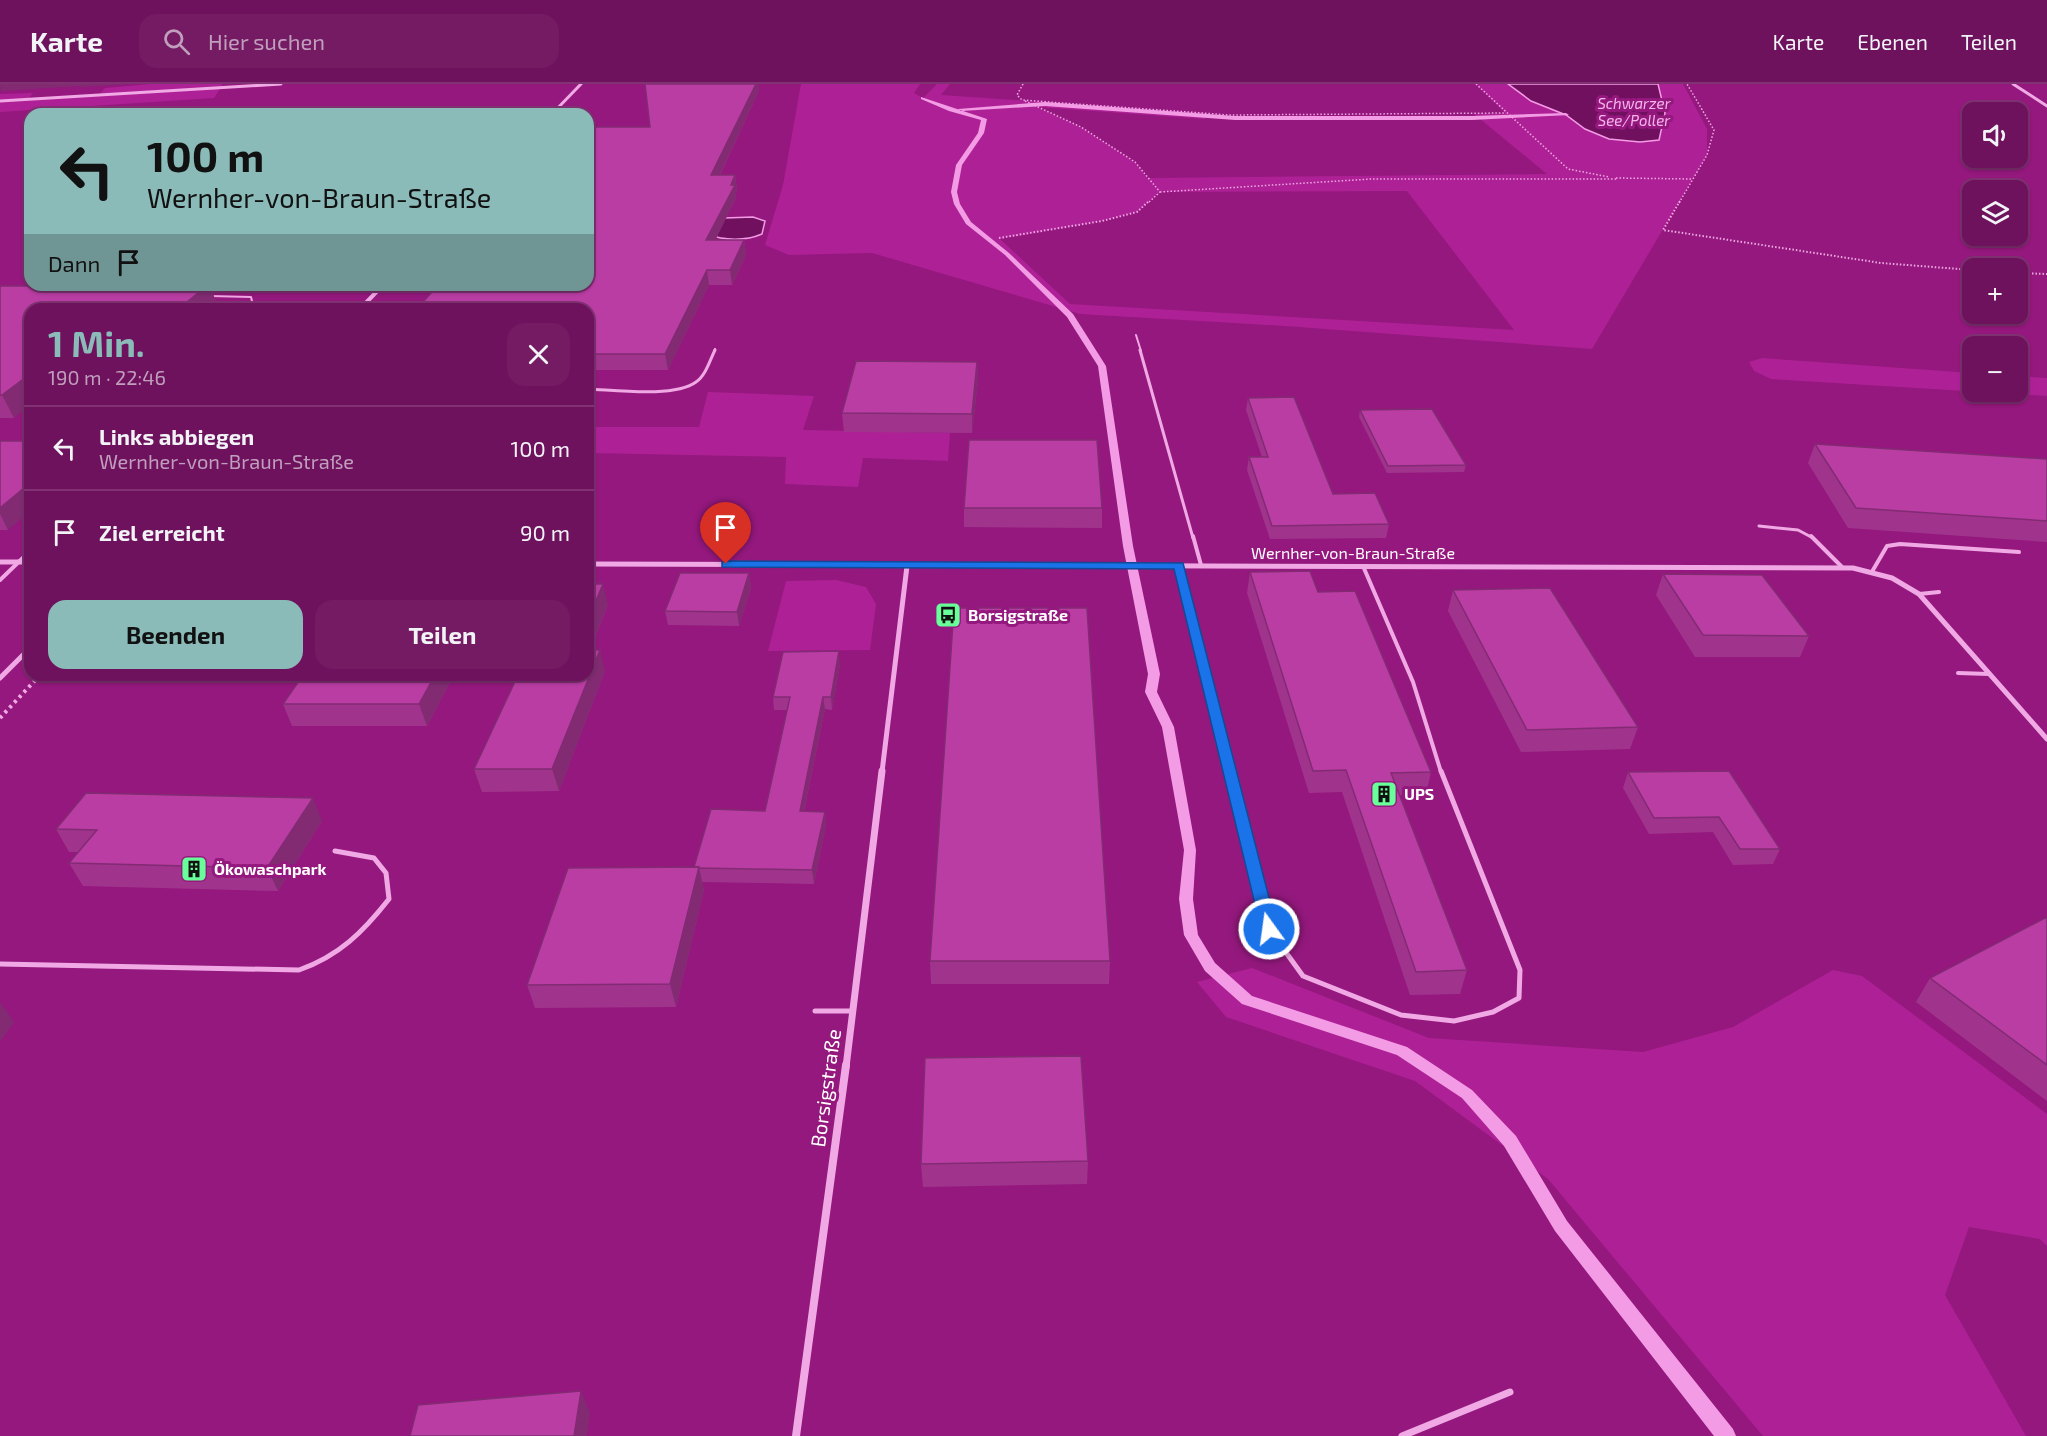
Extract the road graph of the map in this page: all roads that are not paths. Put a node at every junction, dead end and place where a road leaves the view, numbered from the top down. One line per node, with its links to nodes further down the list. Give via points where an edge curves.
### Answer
1 (281, 84): 4 (street)
2 (581, 84): 6 (street)
3 (2013, 84): 5 (street)
4 (0, 101)
5 (2047, 106)
6 (557, 108)
7 (377, 291): 10 (street)
8 (210, 296): 9 (lane, via 251,297)
9 (250, 303)
10 (366, 303)
11 (1136, 335): 23 (lane)
12 (714, 349): 13 (lane, via 695,384 676,390)
13 (594, 389)
14 (1759, 526): 25 (lane, via 1791,527 1817,538)
15 (2019, 552): 26 (lane, via 1900,544 1887,546)
16 (24, 556): 18 (lane)
17 (0, 562): 18 (street)
18 (18, 562): 19 (street); 27 (lane)
19 (24, 562)
20 (594, 564): 21 (street, Wernher-von-Braun-Straße)
21 (907, 566): 22 (street, Wernher-von-Braun-Straße); 38 (street, Borsigstraße)
22 (1179, 566): 23 (street, Wernher-von-Braun-Straße); 24 (lane, via 1269,929 1303,976 1401,1015 1454,1021 1493,1012 1519,998 1520,970 1435,756 1413,682)
23 (1201, 566): 24 (street, Wernher-von-Braun-Straße)
24 (1363, 566): 25 (street, Wernher-von-Braun-Straße)
25 (1842, 567): 26 (street, Wernher-von-Braun-Straße)
26 (1873, 570): 29 (street, Wernher-von-Braun-Straße)
27 (0, 580)
28 (1939, 592): 29 (lane)
29 (1919, 594): 32 (street, Wernher-von-Braun-Straße)
30 (24, 654): 33 (street)
31 (1958, 673): 32 (lane)
32 (1989, 674): 34 (street, Wernher-von-Braun-Straße)
33 (0, 678)
34 (2047, 739)
35 (335, 851): 36 (lane, via 374,858 386,873 388,899 364,932 325,962 299,970)
36 (0, 964)
37 (815, 1011): 38 (lane)
38 (853, 1011): 40 (street, Borsigstraße)
39 (1510, 1392): 41 (lane)
40 (796, 1436)
41 (1402, 1436)

